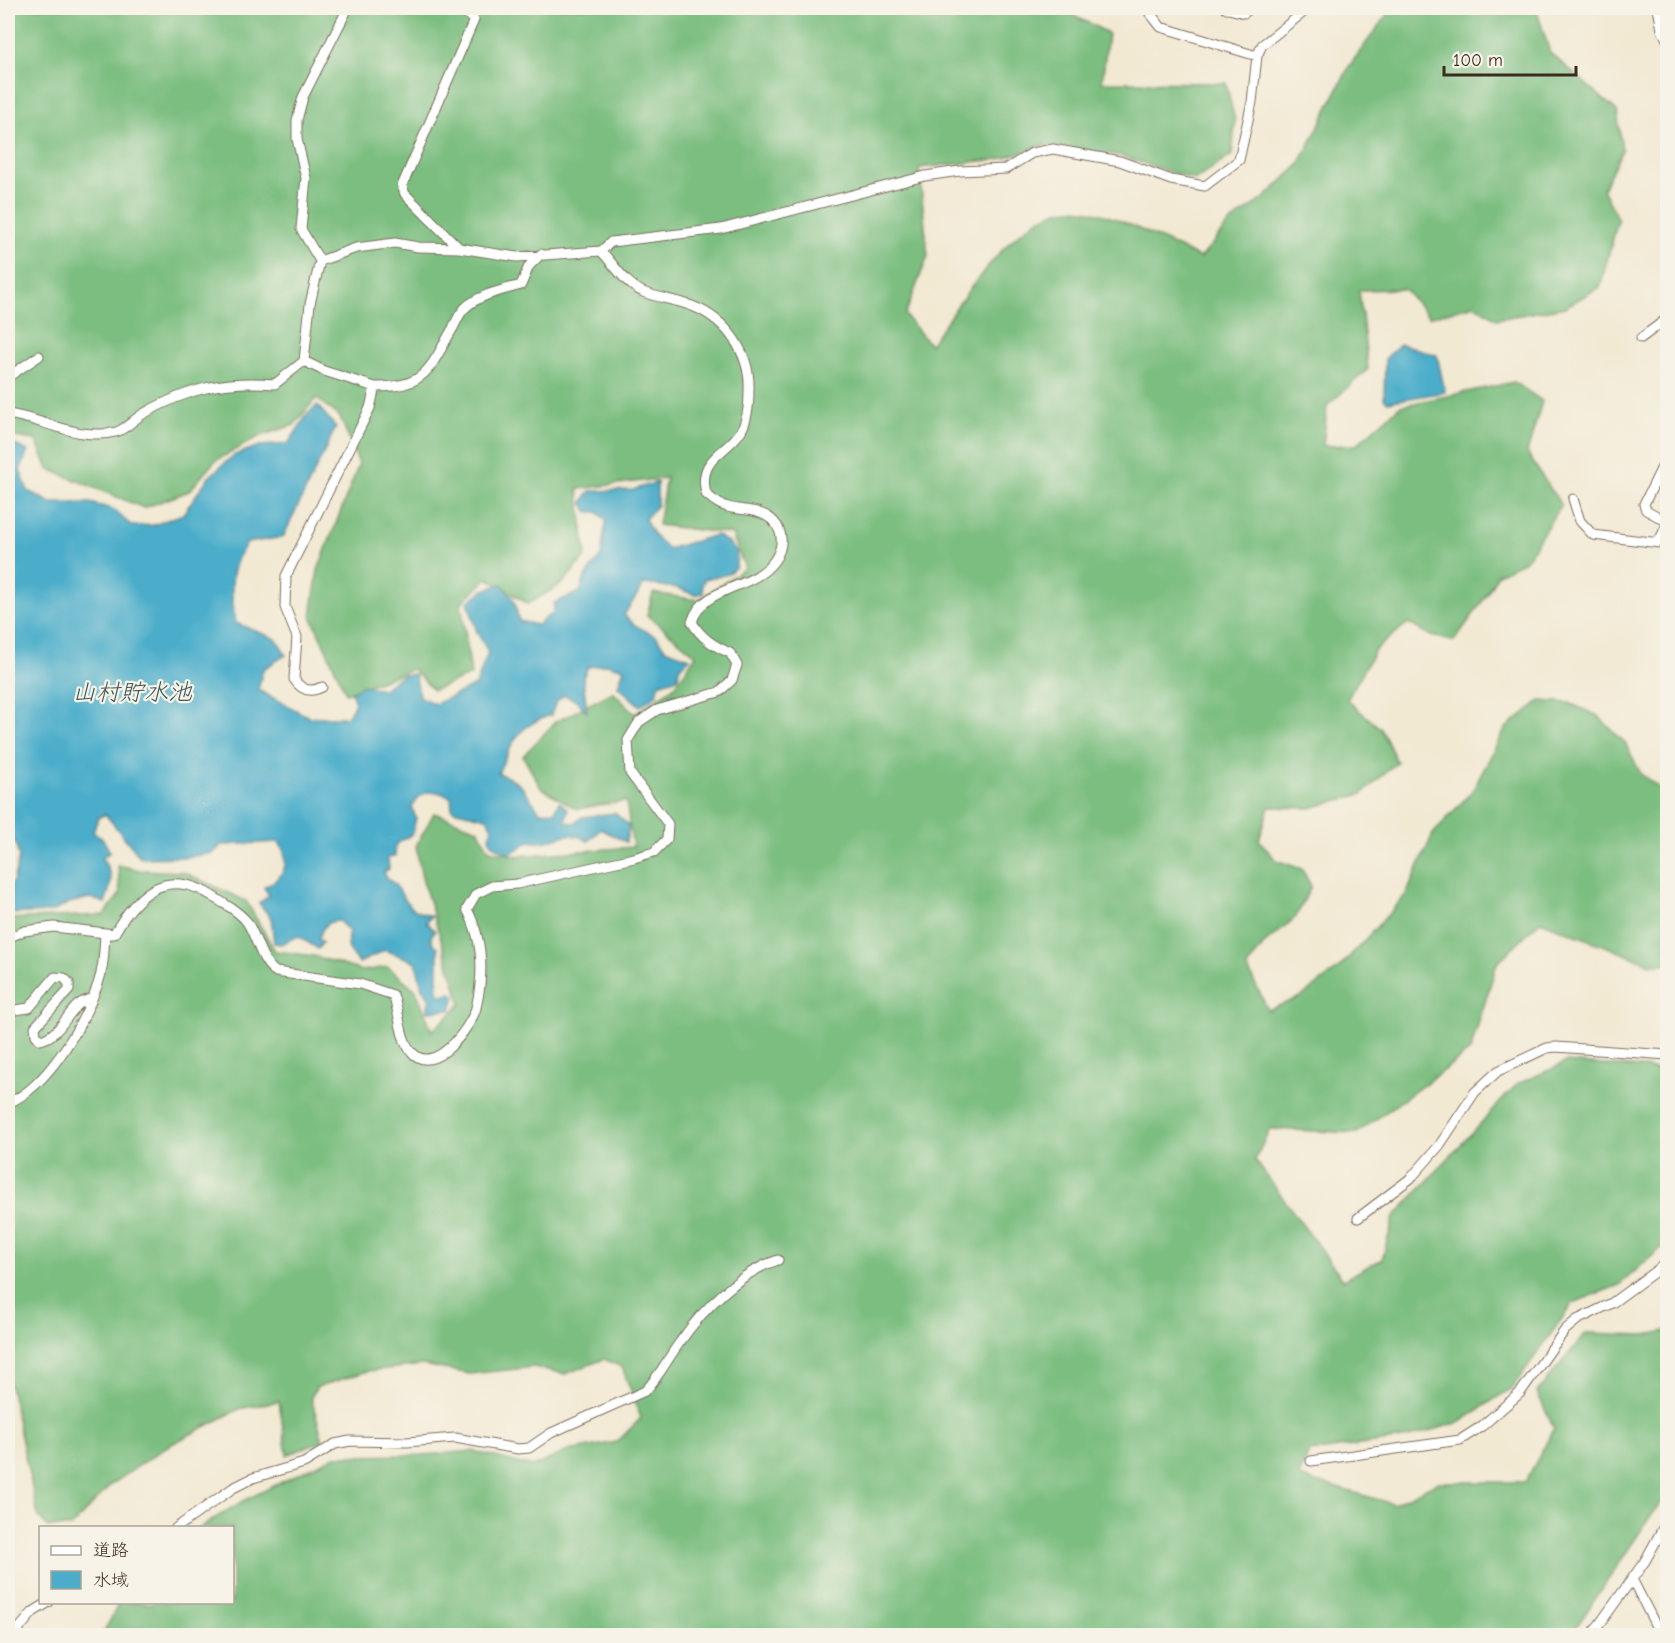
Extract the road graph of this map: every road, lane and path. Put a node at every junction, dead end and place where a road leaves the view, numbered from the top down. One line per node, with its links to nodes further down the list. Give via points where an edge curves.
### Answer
1 (348, 8): 14 (street, via 303,97 297,120 306,178 301,228)
2 (460, 8): 11 (street, via 474,20 402,186 405,194)
3 (1146, 8): 10 (street, via 1161,27)
4 (1225, 8): 5 (street, via 1244,13)
5 (1251, 8)
6 (1309, 8): 10 (street, via 1262,45)
7 (1658, 8): 8 (street)
8 (1665, 28): 9 (street)
9 (1668, 41)
10 (1257, 56): 12 (street, via 1239,160 1205,186 1120,162 1053,149 1032,153 1006,169 925,176 721,229 610,242)
11 (459, 248): 13 (street, via 517,257); 14 (street, via 395,243 356,248)
12 (600, 251): 13 (street); 27 (street, via 626,280 642,291 692,306 718,320 734,336 750,385 746,421 735,440 722,448 705,471 706,494 727,507 771,519 780,527 783,541 765,573 716,594 694,616 692,622 698,633 730,653 737,665 732,680 718,692 657,710 639,722 628,740 630,773 668,824 667,839 654,852 556,876 492,886 476,894 467,909 479,941 481,975 475,1011 455,1044 443,1054 429,1058 409,1050 393,994 360,984 276,972 268,967 245,919 209,893 178,884 154,886 136,902 114,934)
13 (540, 254): 20 (street, via 529,266 521,285 464,308 427,372 411,383)
14 (320, 261): 18 (street, via 310,304)
15 (1668, 318): 16 (street)
16 (1641, 338)
17 (39, 356): 19 (street)
18 (304, 361): 20 (street); 21 (street, via 275,384 244,382 183,392 118,432 88,433)
19 (8, 377)
20 (375, 387): 26 (street, via 370,408 297,551 284,585 285,608 297,637 294,679 304,689)
21 (8, 414)
22 (1668, 455): 24 (street, via 1644,504 1646,510)
23 (1573, 499): 25 (street, via 1580,521 1593,536)
24 (1668, 523): 25 (street)
25 (1663, 543)
26 (322, 687)
27 (105, 933): 28 (street, via 54,927 24,931); 29 (street, via 104,962)
28 (8, 938)
29 (92, 998): 30 (street, via 79,1004 56,1030 40,1040 35,1027 69,990 64,978 56,977 29,1008); 32 (street, via 44,1076 27,1094)
30 (8, 1011)
31 (1668, 1055): 33 (street, via 1556,1047 1498,1071 1475,1092 1439,1146 1411,1178)
32 (8, 1103)
33 (1358, 1218)
34 (778, 1260): 38 (street, via 757,1267 730,1288 681,1340 645,1391 550,1433 529,1448 455,1438 335,1444 304,1463 233,1488)
35 (1668, 1262): 36 (street, via 1612,1303 1565,1330 1520,1393 1460,1440)
36 (1311, 1461)
37 (1668, 1519): 39 (street)
38 (177, 1526)
39 (1632, 1579): 42 (street); 43 (street)
40 (46, 1604): 41 (street)
41 (13, 1635)
42 (1591, 1635)
43 (1661, 1635)

